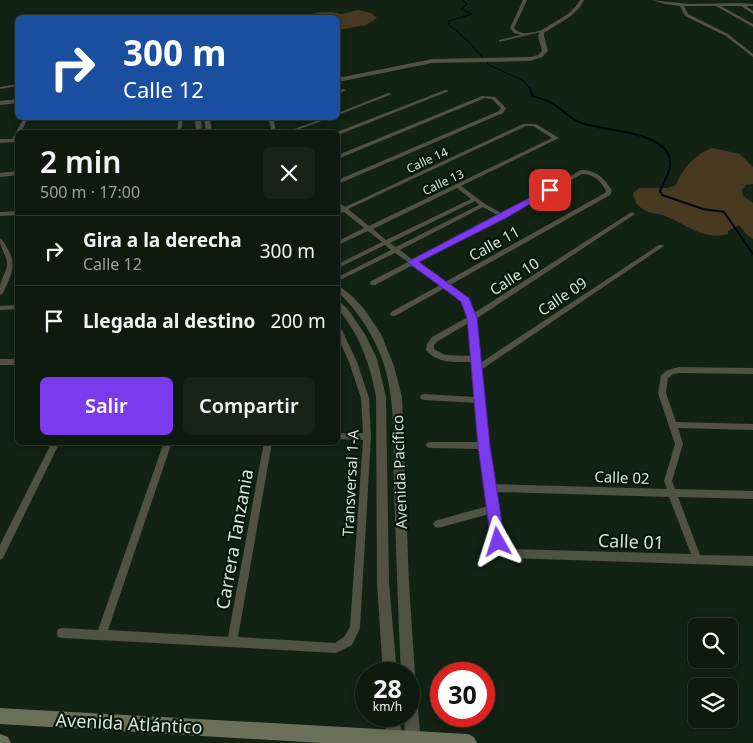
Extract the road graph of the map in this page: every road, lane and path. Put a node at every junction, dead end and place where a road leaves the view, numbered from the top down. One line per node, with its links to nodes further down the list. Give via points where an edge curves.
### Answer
1 (525, 0): 11 (street, via 512,28)
2 (653, 0): 7 (street)
3 (582, 1): 10 (street, via 568,18)
4 (739, 3): 5 (street); 6 (street); 8 (street)
5 (753, 3)
6 (715, 4): 7 (street); 9 (street)
7 (682, 5): 13 (street, via 686,15 727,35)
8 (753, 13)
9 (753, 26)
10 (543, 31): 11 (street); 14 (street, via 545,51 526,60 432,61)
11 (525, 35): 12 (street)
12 (500, 41)
13 (753, 56)
14 (340, 80)
15 (15, 86): 16 (street)
16 (0, 88)
17 (345, 90): 19 (street)
18 (447, 91): 28 (street)
19 (340, 92)
20 (390, 94): 25 (street)
21 (15, 101): 22 (street)
22 (0, 103)
23 (15, 107): 24 (street)
24 (0, 109)
25 (340, 113)
26 (322, 120): 27 (street)
27 (294, 130)
28 (340, 133)
29 (556, 138): 36 (street, Calle 13); 39 (street, Calle 14, via 534,125 525,125)
30 (15, 140): 31 (street)
31 (0, 141)
32 (340, 156): 35 (street, via 484,96 493,98 504,108)
33 (15, 173): 34 (street)
34 (0, 174)
35 (340, 181)
36 (458, 186): 37 (street); 44 (street, Calle 13)
37 (475, 199): 38 (street); 47 (street)
38 (483, 205): 43 (street); 49 (street)
39 (341, 211): 44 (street)
40 (15, 213): 41 (street)
41 (0, 214)
42 (632, 214): 61 (street, Calle 10)
43 (503, 216): 50 (street); 54 (street, Calle 11, via 581,172 595,174 610,191)
44 (368, 228): 46 (street, Calle 13); 47 (street)
45 (0, 241): 56 (street, via 12,260)
46 (340, 242)
47 (386, 242): 49 (street); 51 (street)
48 (661, 246): 66 (street, Calle 09)
49 (394, 249): 50 (street); 52 (street)
50 (412, 262): 53 (street); 54 (street)
51 (340, 265)
52 (340, 278)
53 (373, 283)
54 (443, 286): 60 (street, Calle 11); 61 (street, via 465,301)
55 (340, 290): 84 (street, Avenida Pacífico, via 374,329 392,372 397,397)
56 (0, 293)
57 (340, 306): 85 (street, Avenida Pacífico, via 361,333 377,374 381,397)
58 (15, 307): 59 (street)
59 (0, 308)
60 (393, 314)
61 (472, 318): 63 (street); 63 (street, Calle 10, via 435,339 430,350 441,358)
62 (340, 334): 73 (street, Transversal 1-A, via 365,398)
63 (476, 359): 66 (street)
64 (0, 362): 65 (street)
65 (15, 362)
66 (478, 368): 69 (street)
67 (753, 371): 70 (street, via 671,372 664,377 662,393)
68 (424, 397): 69 (street)
69 (480, 400): 78 (street)
70 (674, 425): 71 (street); 80 (street, via 679,444 668,481)
71 (753, 427)
72 (340, 436): 73 (street)
73 (367, 437): 91 (street, Transversal 1-A, via 354,628 348,640 336,648)
74 (430, 444): 78 (street)
75 (55, 445): 86 (street)
76 (167, 445): 90 (street)
77 (267, 445): 91 (street, Carrera Tanzania)
78 (484, 446): 79 (street)
79 (491, 488): 80 (street, Calle 02); 82 (street)
80 (673, 493): 81 (street, Calle 02); 87 (street)
81 (753, 495)
82 (494, 509): 83 (street); 87 (street, Calle 01, via 498,542 508,553)
83 (438, 524)
84 (401, 532): 85 (street); 93 (street, Avenida Pacífico)
85 (382, 538): 92 (street, Avenida Pacífico)
86 (0, 555)
87 (697, 559): 88 (street, Calle 01)
88 (753, 561)
89 (62, 633): 90 (street)
90 (101, 635): 91 (street)
91 (232, 641)
92 (389, 662)
93 (407, 662)
94 (0, 716): 97 (main road, Avenida Atlántico)
95 (393, 727): 97 (street)
96 (411, 727): 98 (street)
97 (394, 740): 98 (main road, Avenida Atlántico)
98 (412, 741): 99 (main road, Avenida Atlántico)
99 (468, 743)

